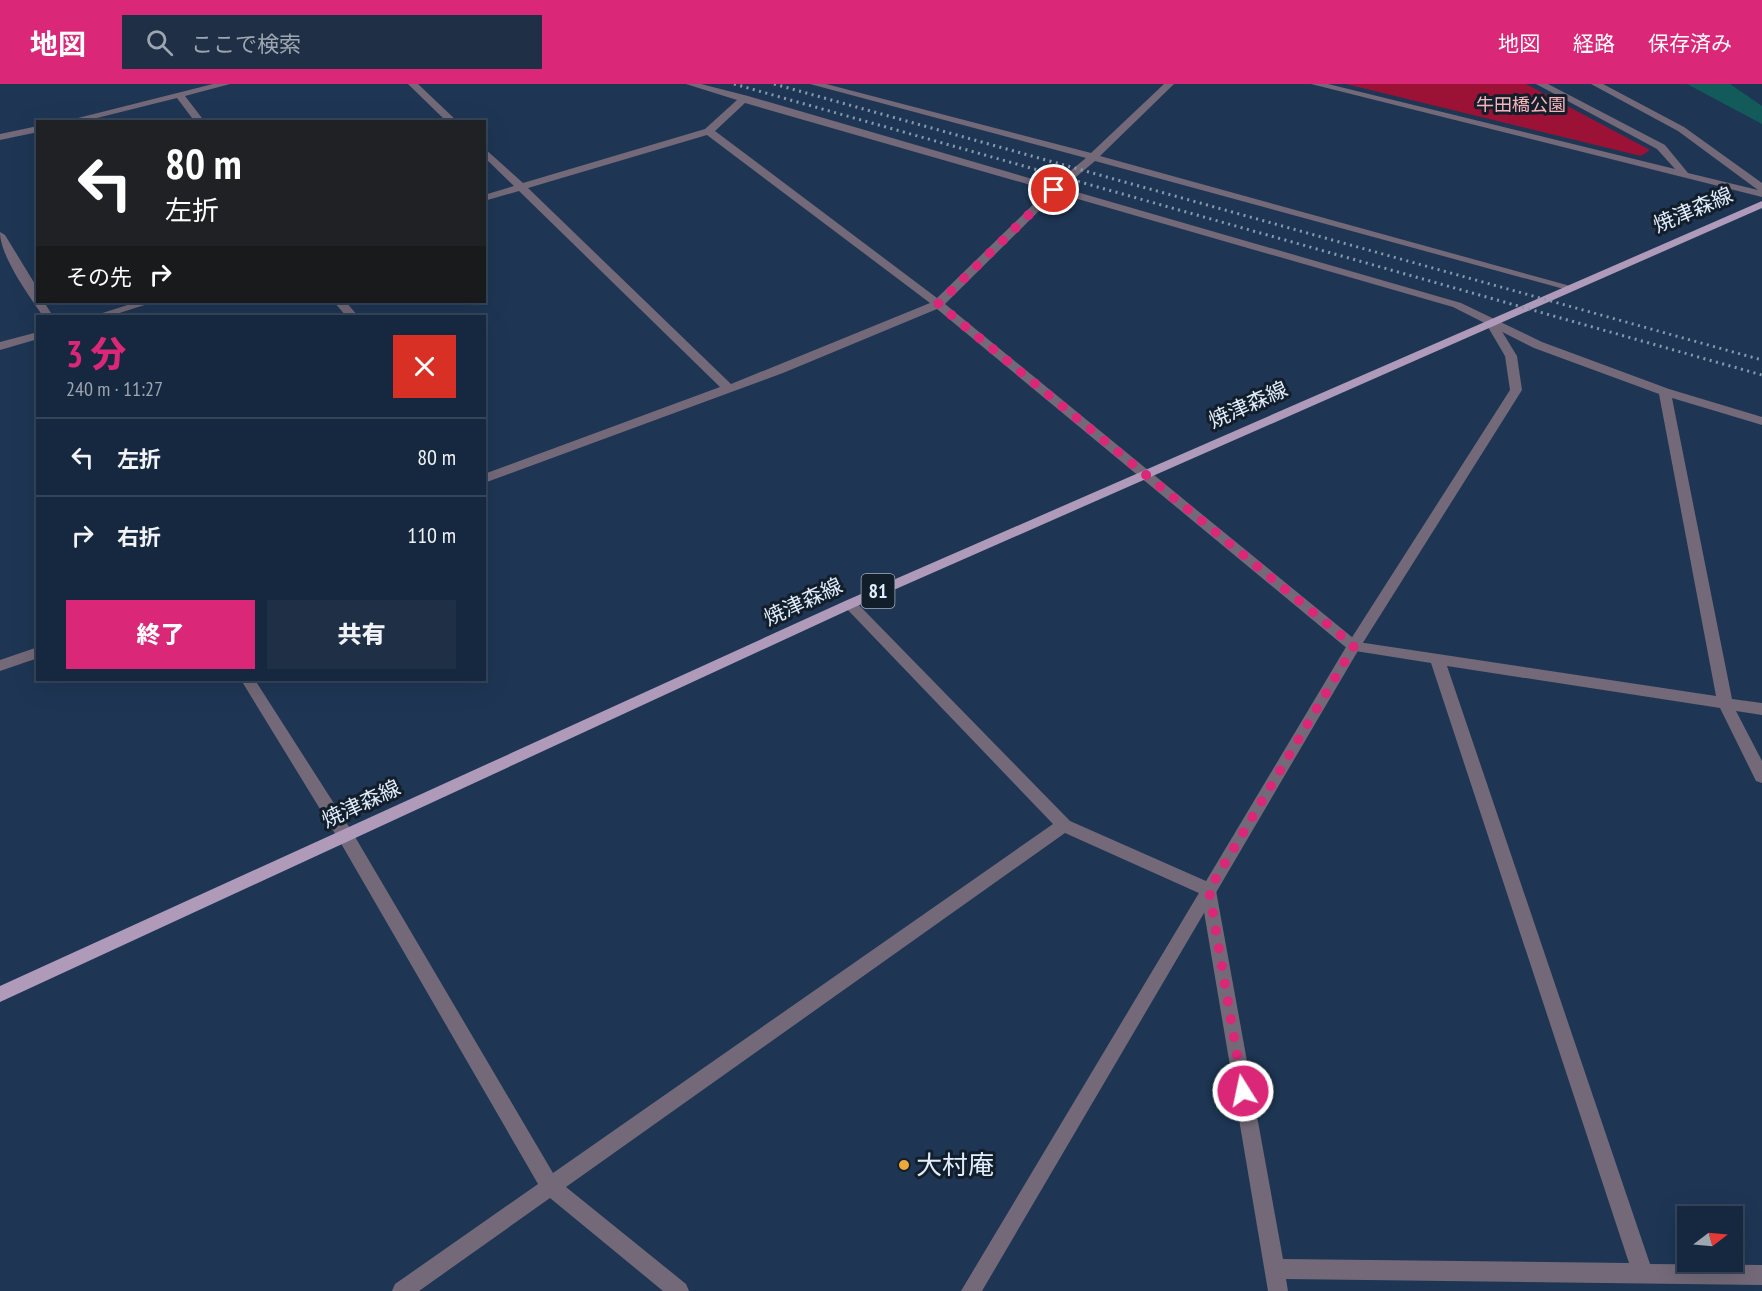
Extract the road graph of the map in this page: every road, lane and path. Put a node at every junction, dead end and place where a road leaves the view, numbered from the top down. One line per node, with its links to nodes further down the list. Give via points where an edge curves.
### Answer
1 (225, 84): 9 (street)
2 (413, 84): 13 (street)
3 (691, 84): 10 (street)
4 (815, 84): 18 (street)
5 (1169, 84): 18 (street)
6 (1316, 84): 19 (street)
7 (1541, 84): 19 (street, via 1661,147)
8 (1596, 84): 21 (street, via 1681,129)
9 (179, 95): 11 (street); 12 (street)
10 (745, 98): 15 (street); 22 (street)
11 (75, 120)
12 (198, 120)
13 (451, 120)
14 (36, 129): 16 (street)
15 (709, 131): 20 (street); 31 (street)
16 (0, 137)
17 (486, 153): 20 (street)
18 (1094, 157): 22 (street); 27 (street)
19 (1684, 174): 23 (street)
20 (522, 186): 24 (street); 37 (street)
21 (1762, 188)
22 (1054, 190): 31 (street); 34 (street, via 1457,305)
23 (1762, 194)
24 (486, 197)
25 (1762, 204): 27 (main road, 焼津森線 / 81)
26 (0, 235): 28 (street)
27 (1568, 287): 34 (main road, 焼津森線 / 81)
28 (36, 297)
29 (144, 303): 32 (street)
30 (341, 303): 33 (street)
31 (938, 304): 37 (street); 40 (street)
32 (102, 315)
33 (351, 315)
34 (1491, 321): 38 (street, via 1538,345); 40 (main road, 焼津森線 / 81); 43 (street, via 1511,356 1516,390)
35 (36, 336): 36 (street)
36 (0, 346)
37 (729, 389): 41 (street)
38 (1665, 392): 39 (street); 48 (street)
39 (1762, 421)
40 (1145, 474): 42 (main road, 焼津森線 / 81); 43 (street)
41 (486, 478)
42 (850, 604): 51 (street); 52 (main road, 焼津森線 / 81)
43 (1354, 646): 45 (street); 53 (street)
44 (36, 653): 46 (street)
45 (1437, 659): 48 (street); 57 (street)
46 (0, 666)
47 (249, 681): 52 (street)
48 (1725, 703): 49 (street); 50 (street)
49 (1762, 709)
50 (1762, 777)
51 (1064, 825): 53 (street); 55 (street)
52 (345, 835): 54 (main road, 焼津森線 / 81); 55 (street)
53 (1209, 890): 56 (street); 61 (street)
54 (0, 994)
55 (550, 1186): 59 (street); 60 (street)
56 (1274, 1269): 57 (street); 62 (street)
57 (1643, 1274): 58 (street)
58 (1762, 1275)
59 (402, 1291)
60 (679, 1291)
61 (971, 1291)
62 (1278, 1291)

